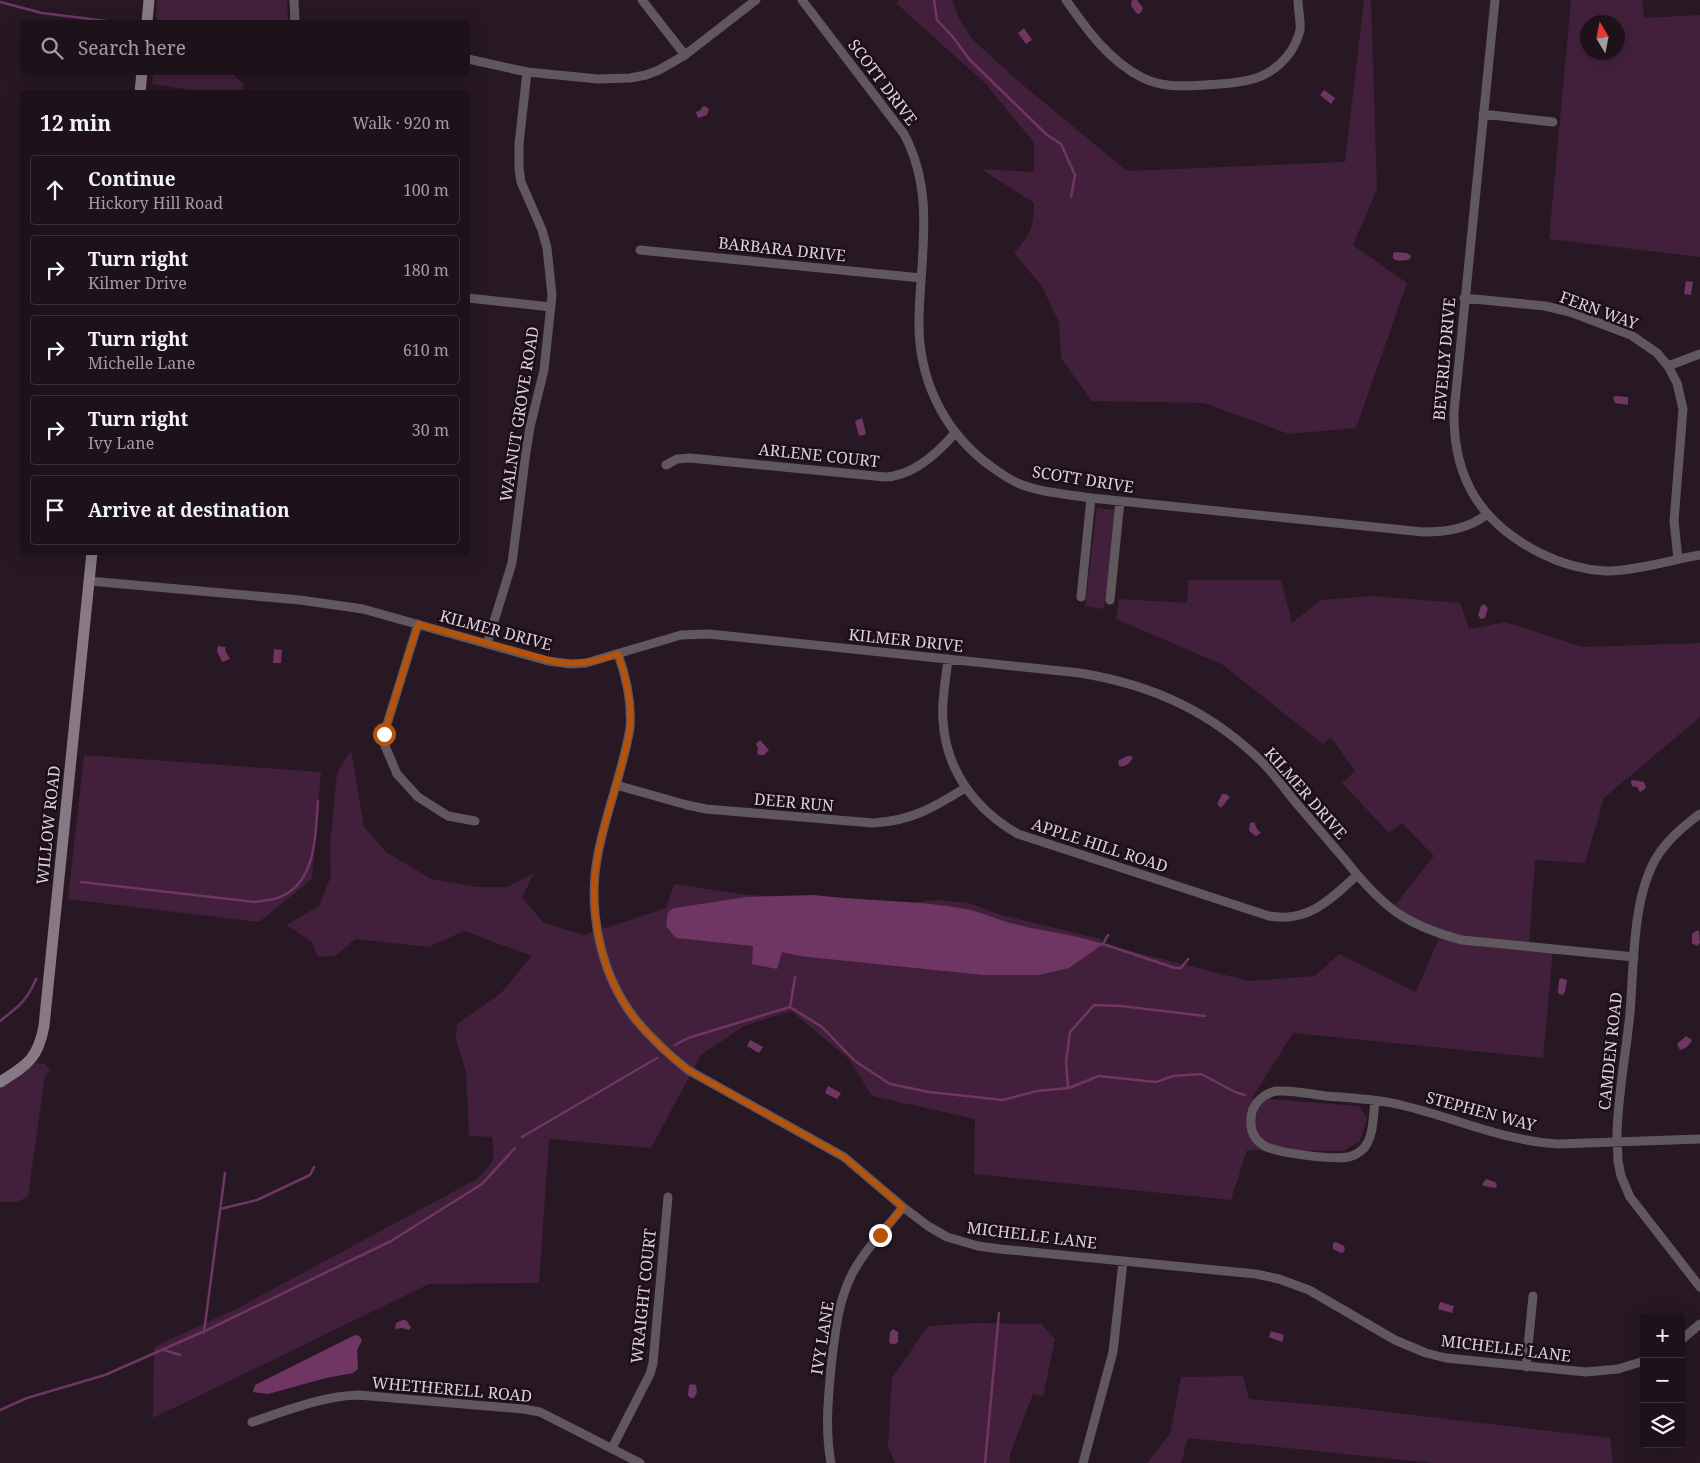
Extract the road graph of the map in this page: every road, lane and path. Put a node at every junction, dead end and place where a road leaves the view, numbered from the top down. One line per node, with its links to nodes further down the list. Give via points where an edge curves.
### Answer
1 (149, 0): 9 (street)
2 (294, 0): 10 (street)
3 (642, 0): 11 (street)
4 (756, 0): 11 (street)
5 (802, 0): 19 (street, SCOTT DRIVE, via 908,143 919,173 924,203)
6 (1066, 0): 7 (street, via 1115,60 1144,79 1174,86 1255,80 1272,72 1284,62 1296,42 1300,26)
7 (1298, 0)
8 (1495, 0): 16 (street, BEVERLY DRIVE)
9 (147, 20)
10 (295, 20)
11 (685, 56): 13 (street, via 659,70 630,78)
12 (470, 59): 13 (street)
13 (527, 72): 22 (street, WALNUT GROVE ROAD, via 519,168 525,194 547,248 551,277)
14 (142, 75): 15 (street)
15 (140, 90)
16 (1483, 114): 17 (street); 21 (street, BEVERLY DRIVE)
17 (1553, 122)
18 (640, 250): 19 (street, BARBARA DRIVE)
19 (921, 278): 25 (street, SCOTT DRIVE, via 919,322 923,360 934,398)
20 (470, 298): 22 (street)
21 (1464, 298): 24 (street, FERN WAY, via 1544,306 1570,312 1631,335 1657,353); 29 (street, BEVERLY DRIVE, via 1454,412 1455,445 1465,479)
22 (550, 307): 37 (street, WALNUT GROVE ROAD, via 544,370 530,427 512,563)
23 (1700, 354): 24 (street)
24 (1668, 366): 32 (street, FERN WAY, via 1677,383 1683,409 1674,521)
25 (955, 433): 26 (street, ARLENE COURT, via 924,462 894,477 690,458 677,459); 27 (street, SCOTT DRIVE, via 990,466 1020,484)
26 (666, 465)
27 (1091, 498): 28 (street, SCOTT DRIVE); 34 (street)
28 (1120, 501): 29 (street, SCOTT DRIVE, via 1423,532 1461,528); 35 (street)
29 (1488, 514): 32 (street, BEVERLY DRIVE, via 1521,543 1552,559 1580,568 1607,571)
30 (92, 555): 33 (street, WILLOW ROAD)
31 (1700, 556): 32 (street, BEVERLY DRIVE)
32 (1678, 559)
33 (89, 581): 36 (street, KILMER DRIVE, via 363,608); 46 (street, WILLOW ROAD, via 41,1040 34,1056)
34 (1081, 597)
35 (1110, 600)
36 (418, 624): 37 (street, KILMER DRIVE); 43 (street, via 384,734 385,746 397,774 418,797 448,816)
37 (487, 644): 38 (street, KILMER DRIVE, via 571,664)
38 (618, 654): 39 (street, KILMER DRIVE, via 681,634 701,634); 40 (street, MICHELLE LANE, via 629,688 631,715)
39 (948, 659): 41 (street, APPLE HILL ROAD, via 944,732 950,756); 44 (street, KILMER DRIVE, via 1100,676 1148,689 1199,714 1234,738 1267,767)
40 (616, 785): 41 (street, DEER RUN, via 706,808 873,823 916,816); 51 (street, MICHELLE LANE, via 597,856 595,914 612,978 627,1008 667,1053 688,1070 844,1157)
41 (965, 788): 44 (street, APPLE HILL ROAD, via 996,820 1018,834 1269,916 1288,918 1312,911)
42 (1700, 814): 45 (street, CAMDEN ROAD, via 1674,835 1655,860 1643,889)
43 (475, 821)
44 (1357, 875): 45 (street, KILMER DRIVE, via 1397,913 1440,935)
45 (1634, 957): 49 (street, CAMDEN ROAD)
46 (0, 1082)
47 (1375, 1101): 47 (street, STEPHEN WAY, via 1276,1091 1262,1097 1255,1105 1250,1117 1252,1132 1261,1144 1276,1151 1347,1157 1360,1152 1369,1141); 49 (street, STEPHEN WAY, via 1400,1104 1541,1143)
48 (1700, 1139): 49 (street, STEPHEN WAY)
49 (1618, 1142): 53 (street, CAMDEN ROAD, via 1621,1176 1630,1197)
50 (668, 1197): 60 (street, WRAIGHT COURT, via 653,1363)
51 (903, 1207): 52 (street, MICHELLE LANE, via 947,1237 978,1246); 62 (street, IVY LANE, via 860,1261 846,1288 836,1321 826,1420)
52 (1123, 1262): 58 (street, MICHELLE LANE, via 1279,1279 1309,1290 1395,1340 1426,1353 1467,1362); 63 (street, via 1113,1352)
53 (1700, 1287)
54 (1532, 1296): 58 (street)
55 (1700, 1324): 56 (street)
56 (1685, 1337)
57 (1640, 1362): 58 (street, MICHELLE LANE, via 1618,1369 1586,1372)
58 (1526, 1367)
59 (252, 1422): 60 (street, WHETHERELL ROAD, via 325,1399 358,1395 540,1412)
60 (612, 1448): 61 (street, WHETHERELL ROAD)
61 (640, 1463)
62 (830, 1463)
63 (1083, 1463)

